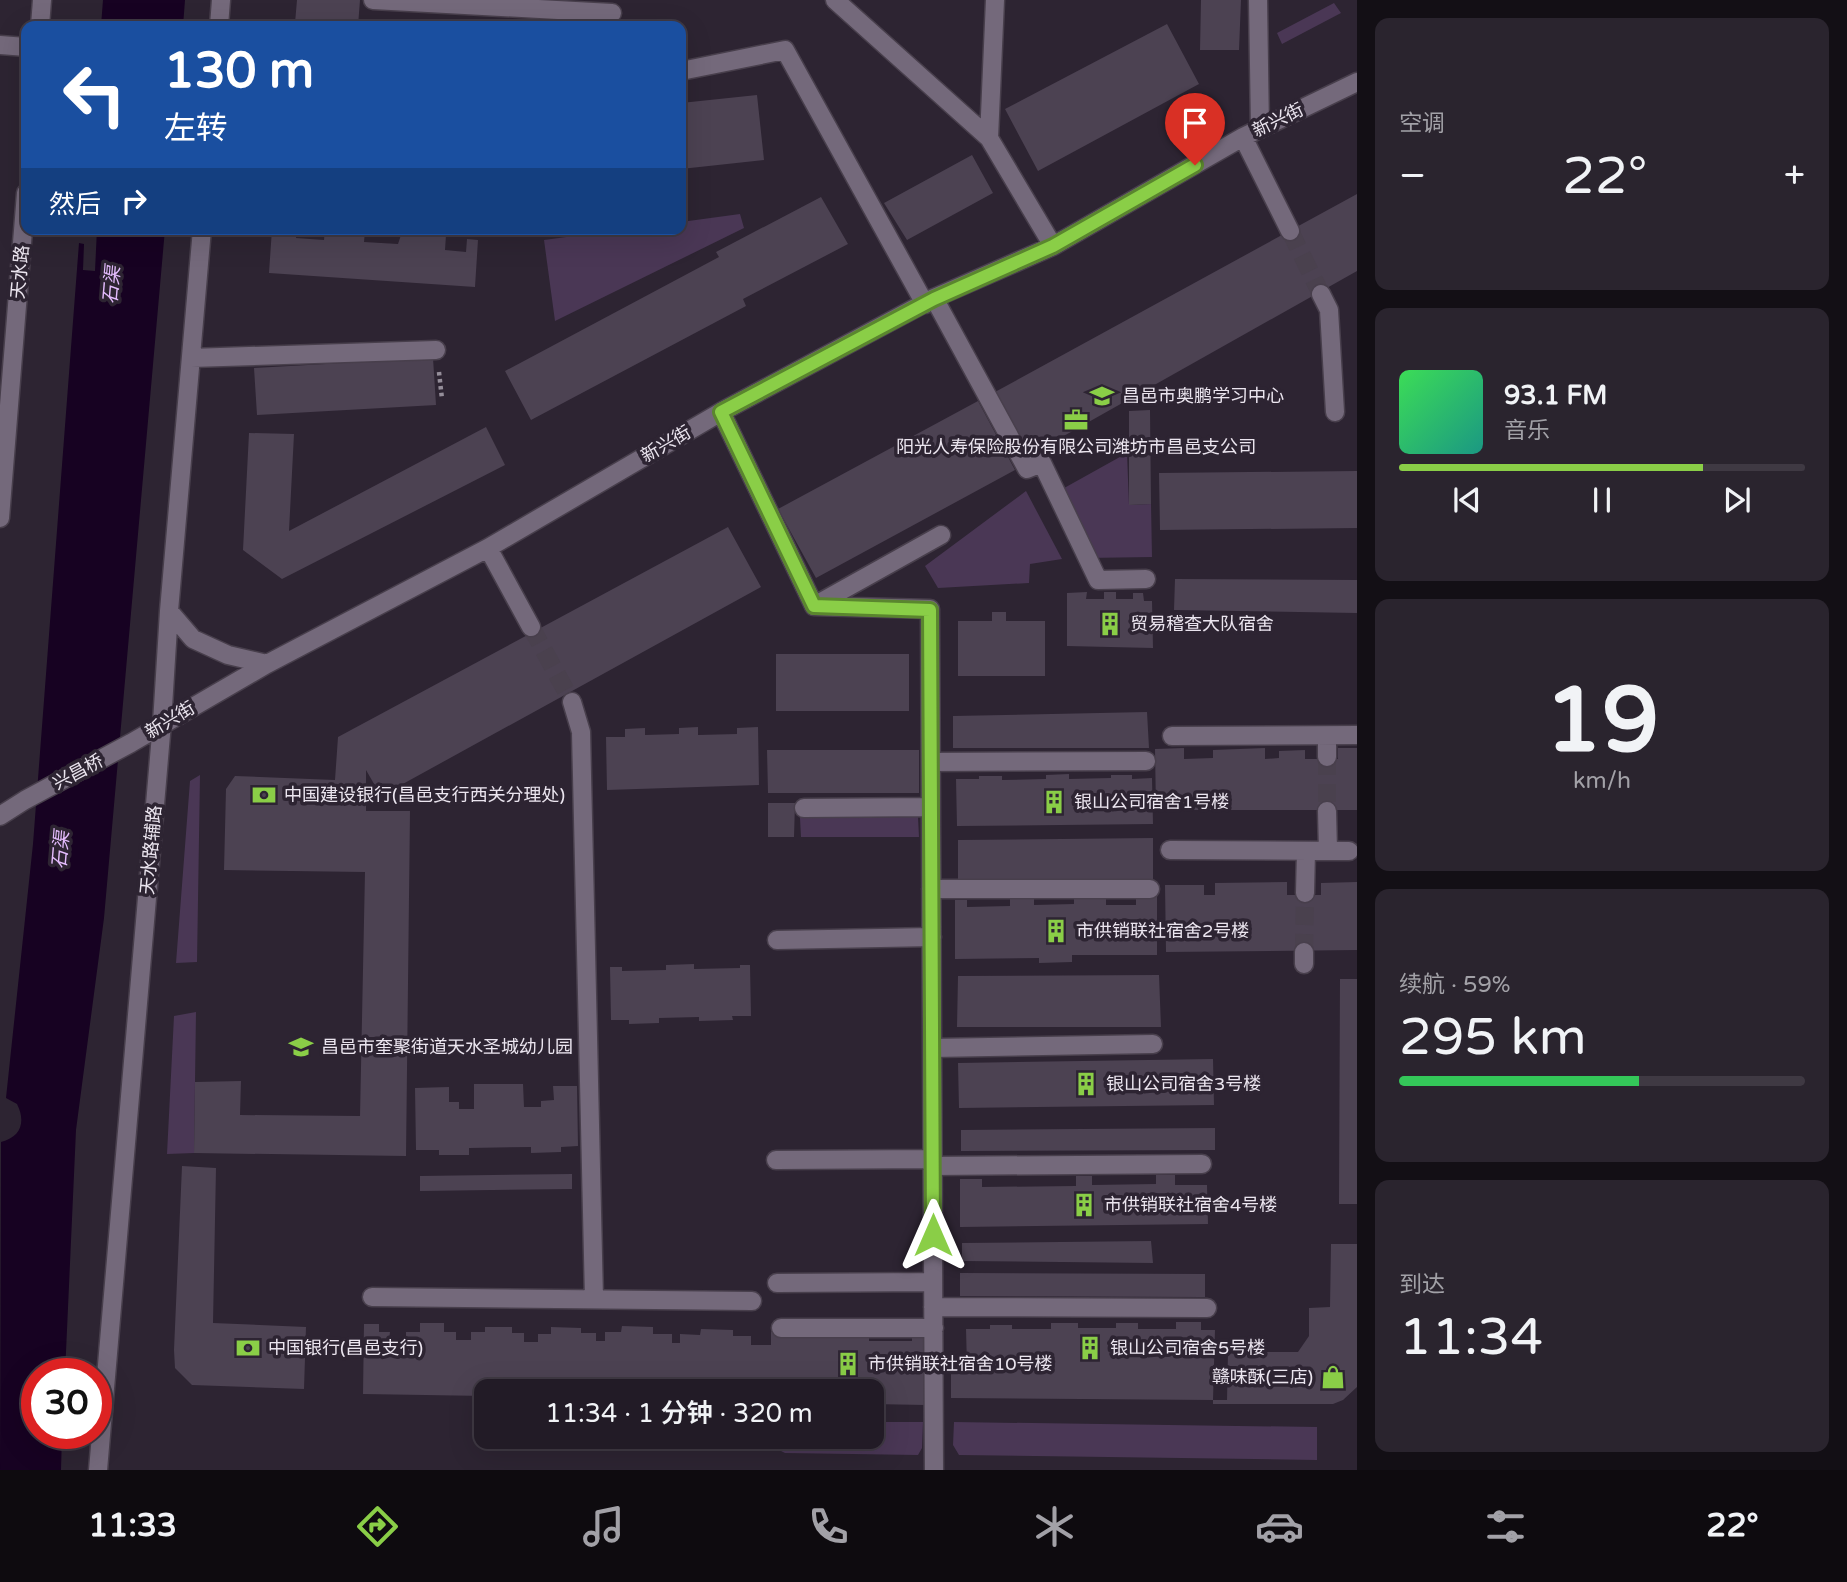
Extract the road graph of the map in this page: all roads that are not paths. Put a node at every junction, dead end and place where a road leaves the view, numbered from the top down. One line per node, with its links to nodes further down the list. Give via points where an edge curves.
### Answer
1 (42, 0): 8 (street)
2 (221, 0): 9 (street)
3 (373, 0): 7 (street)
4 (835, 0): 16 (street)
5 (995, 0): 16 (street)
6 (1258, 0): 14 (street)
7 (612, 13)
8 (40, 21)
9 (219, 21)
10 (0, 45): 11 (street)
11 (21, 47)
12 (686, 70): 22 (street, via 785,50)
13 (1357, 82): 14 (street, 新兴街)
14 (1260, 129): 15 (street, 新兴街)
15 (1243, 137): 18 (street); 20 (street, 新兴街)
16 (989, 138): 20 (street)
17 (21, 225): 23 (street, 天水路)
18 (1290, 231)
19 (201, 235): 25 (street, 天水路辅路)
20 (1053, 246): 22 (street, 新兴街)
21 (1321, 294): 27 (street, via 1329,310)
22 (930, 301): 26 (street, 新兴街); 31 (street, via 1027,469 1042,463 1098,580)
23 (8, 309): 28 (street, 天水路)
24 (436, 351): 25 (street)
25 (191, 358): 33 (street, 天水路辅路)
26 (721, 412): 30 (street, 新兴街); 32 (street)
27 (1335, 412)
28 (0, 518)
29 (941, 535): 32 (street)
30 (488, 548): 34 (street); 35 (street, 新兴街)
31 (1146, 579)
32 (814, 606): 44 (street, via 930,610)
33 (169, 611): 35 (street, via 193,639 229,655); 37 (street, 天水路辅路)
34 (531, 628)
35 (267, 664): 37 (street, 新兴街)
36 (572, 702): 66 (street, via 581,732)
37 (162, 723): 41 (street, 新兴街); 72 (street, 天水路辅路)
38 (1172, 736): 39 (street)
39 (1327, 736): 40 (street); 42 (street)
40 (1357, 736)
41 (131, 743): 48 (street, 兴昌桥)
42 (1327, 757)
43 (1146, 761): 44 (street)
44 (931, 762): 45 (street)
45 (931, 807): 46 (street); 53 (street)
46 (804, 808)
47 (1327, 811): 51 (street)
48 (0, 816)
49 (1170, 850): 50 (street)
50 (1306, 852): 51 (street); 55 (street)
51 (1328, 852): 52 (street)
52 (1349, 852)
53 (931, 888): 54 (street); 56 (street)
54 (1150, 888)
55 (1305, 893)
56 (932, 937): 57 (street); 59 (street)
57 (777, 940)
58 (1153, 1044): 59 (street)
59 (932, 1048): 61 (street)
60 (776, 1160): 61 (street)
61 (932, 1162): 62 (street); 63 (street)
62 (1202, 1164)
63 (933, 1282): 64 (street); 68 (street)
64 (777, 1283)
65 (373, 1297): 66 (street)
66 (594, 1299): 67 (street)
67 (752, 1301)
68 (933, 1307): 69 (street); 71 (street)
69 (1207, 1308)
70 (781, 1328): 71 (street)
71 (934, 1328): 73 (street)
72 (98, 1470)
73 (934, 1470)

